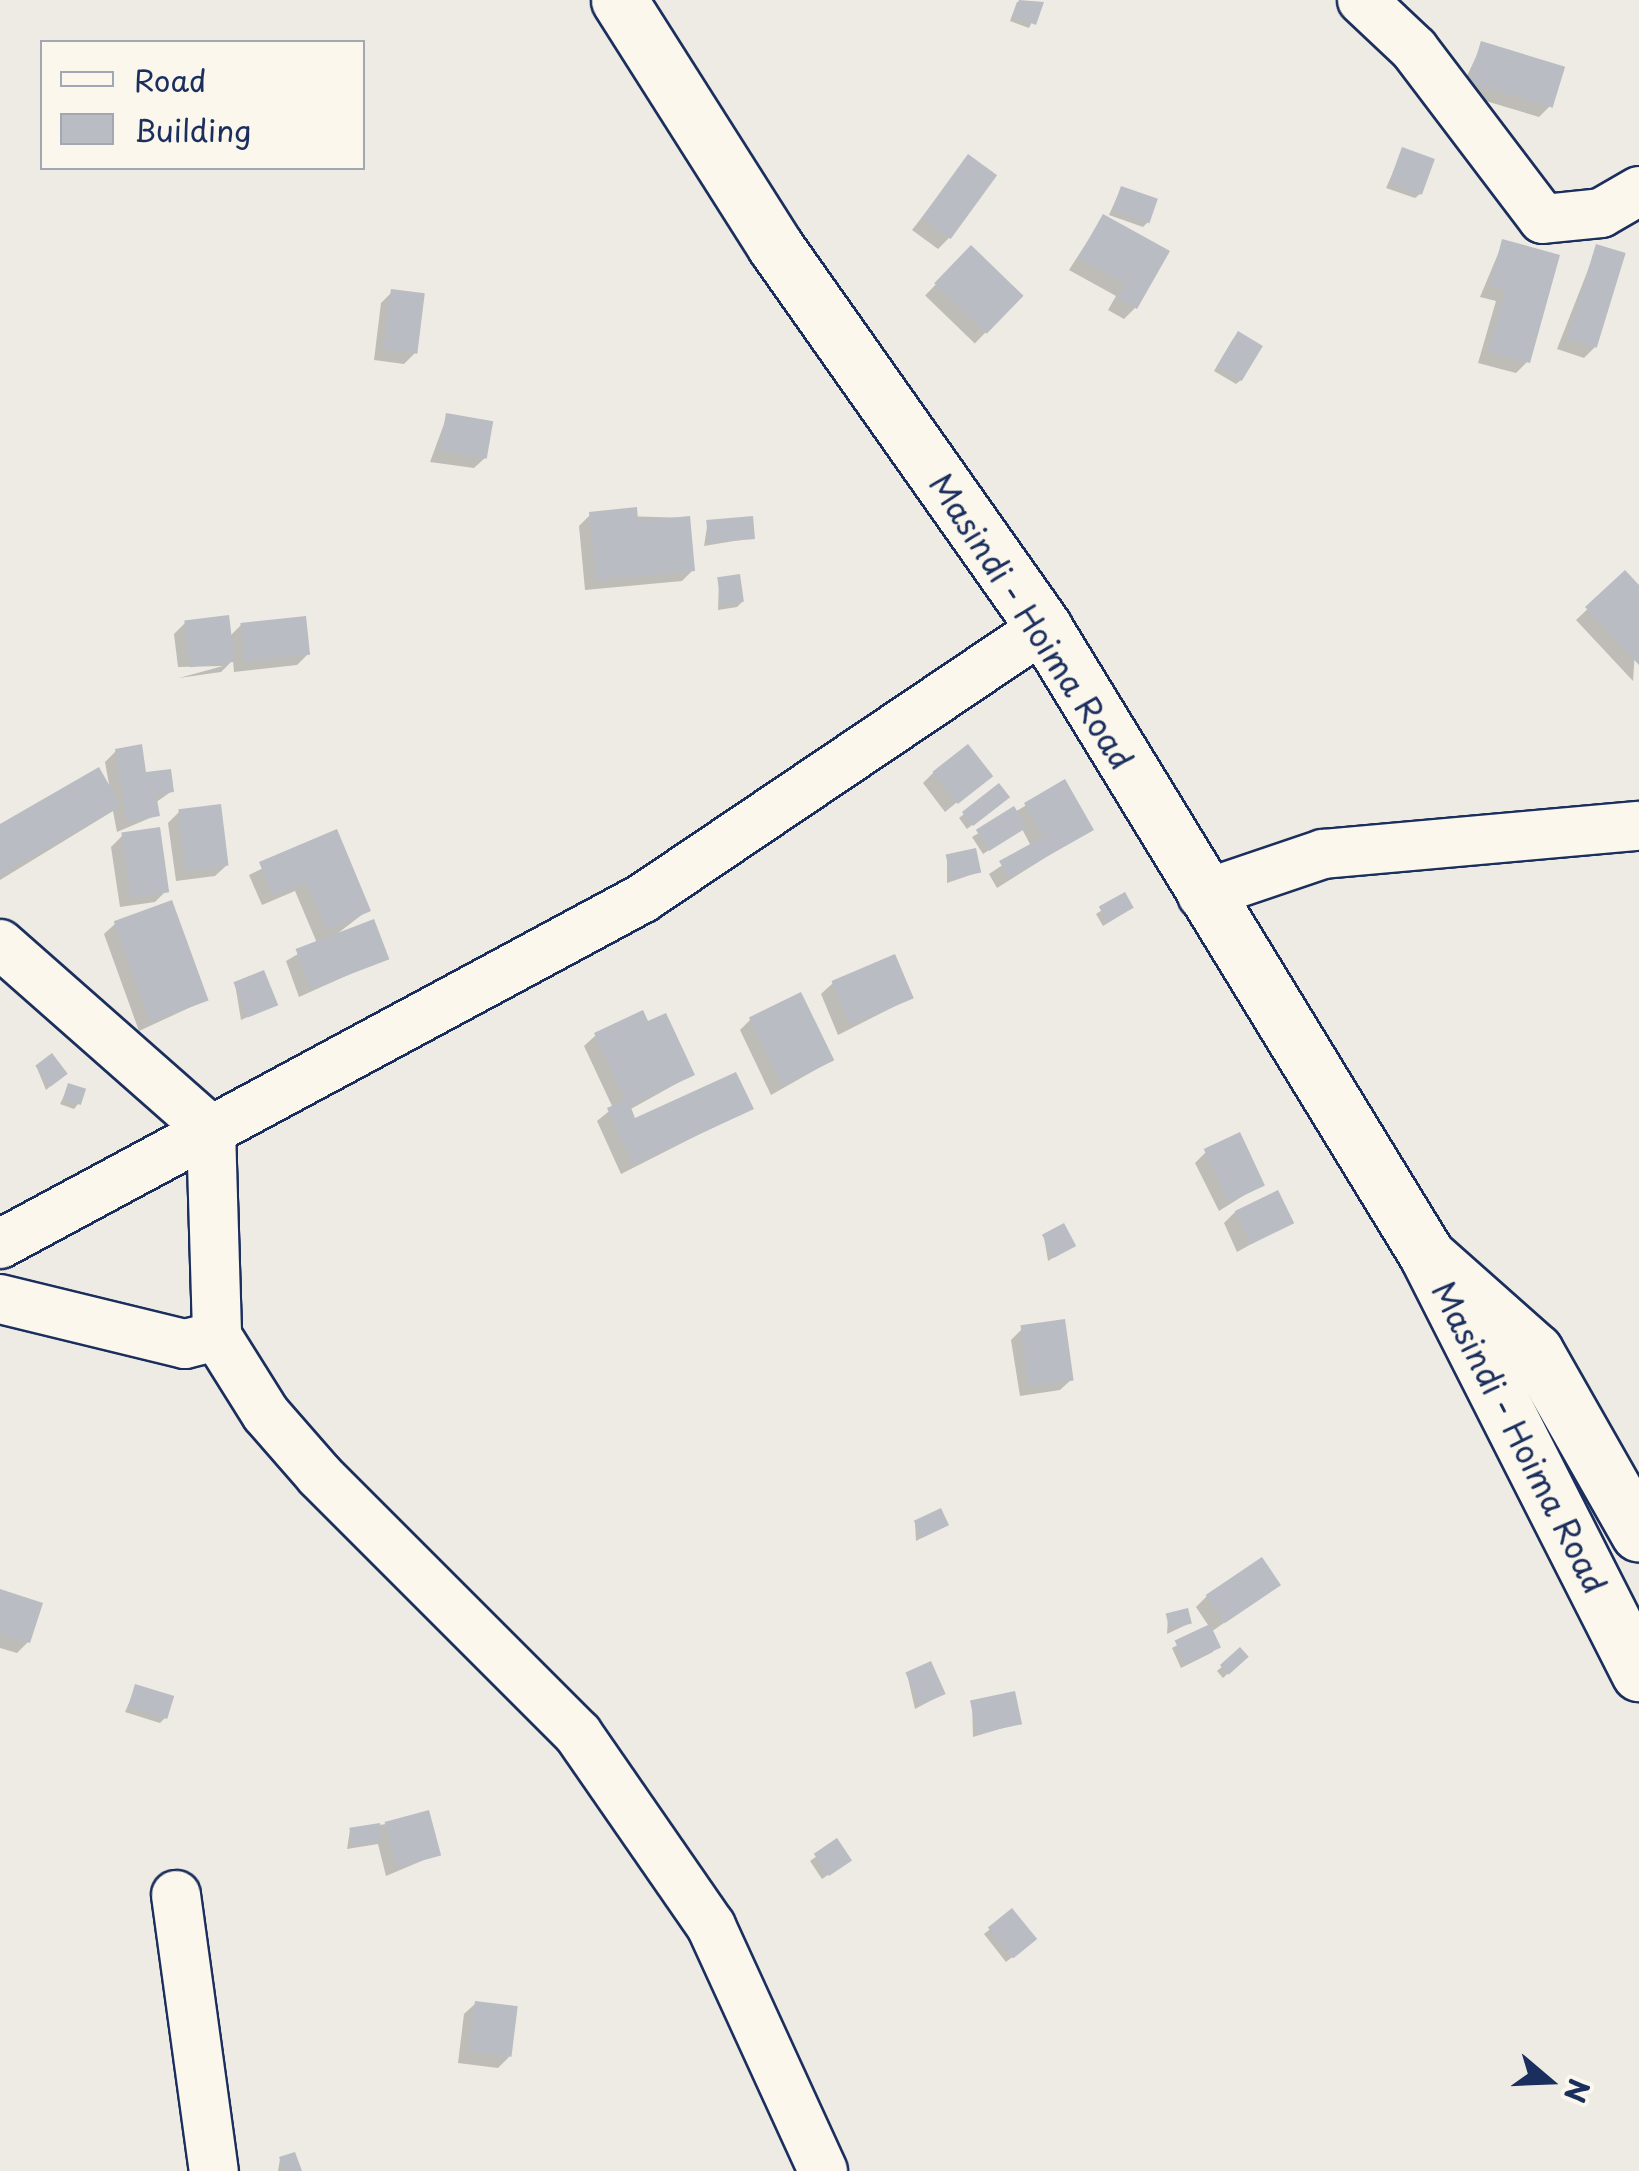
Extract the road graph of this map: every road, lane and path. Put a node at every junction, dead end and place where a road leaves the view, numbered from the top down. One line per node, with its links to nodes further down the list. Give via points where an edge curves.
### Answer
1 (619, 0): 4 (main road, Masindi - Hoima Road, via 775,246)
2 (1362, 0): 3 (street, via 1414,49 1544,219 1601,213)
3 (1639, 191)
4 (1044, 628): 6 (main road, Masindi - Hoima Road); 8 (street, via 642,898)
5 (1639, 826): 6 (street, via 1323,854)
6 (1202, 895): 10 (main road, Masindi - Hoima Road)
7 (0, 944): 8 (street)
8 (211, 1130): 9 (street); 12 (street)
9 (0, 1244)
10 (1427, 1255): 13 (main road, Masindi - Hoima Road, via 1534,1351); 14 (main road, Masindi - Hoima Road)
11 (0, 1300): 12 (street, via 185,1344)
12 (217, 1336): 17 (street, via 266,1414 320,1476 578,1734 711,1926)
13 (1639, 1534)
14 (1639, 1674)
15 (176, 1895): 16 (street)
16 (214, 2171)
17 (822, 2171)

